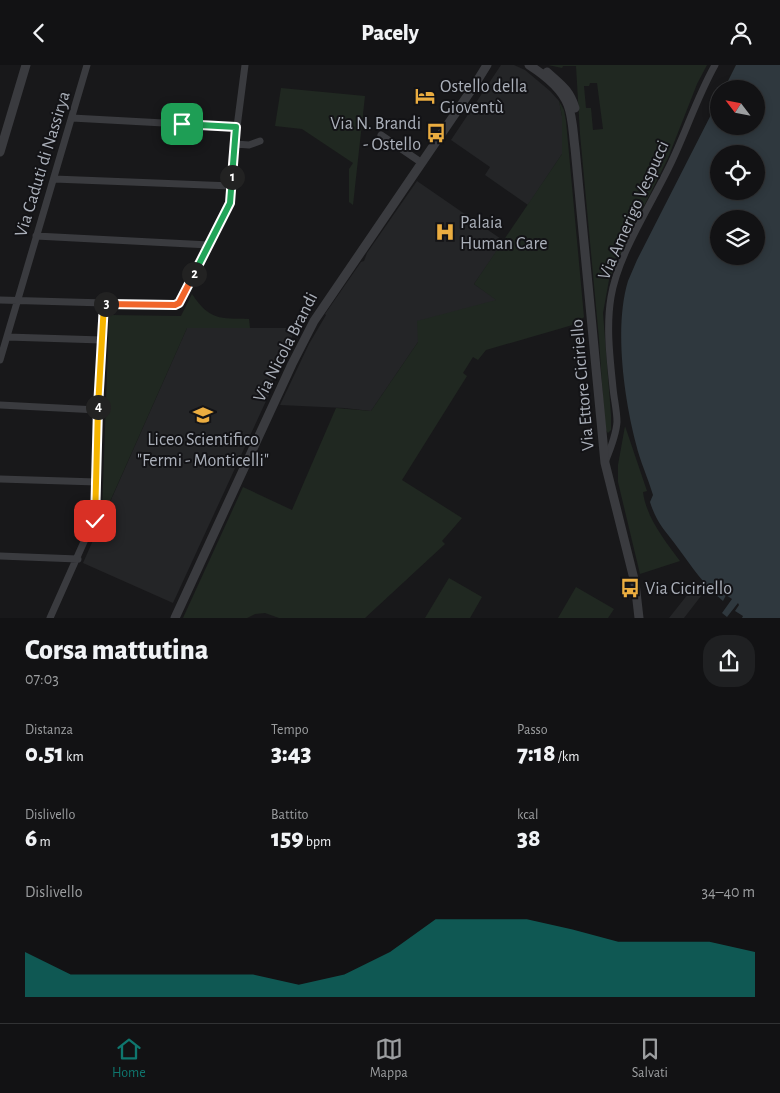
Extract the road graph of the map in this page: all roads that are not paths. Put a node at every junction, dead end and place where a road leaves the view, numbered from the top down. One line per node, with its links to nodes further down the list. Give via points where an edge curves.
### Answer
1 (26, 65): 16 (street)
2 (87, 65): 10 (street, Via Caduti di Nassirya)
3 (245, 65): 11 (street)
4 (487, 65): 9 (street, Via Nicola Brandi)
5 (494, 65): 9 (street, Via Nicola Brandi)
6 (529, 65): 15 (street, Via Ettore Ciciriello, via 568,103)
7 (540, 65): 15 (street, Via Ettore Ciciriello, via 571,96 577,122)
8 (715, 65): 30 (street, Via Amerigo Vespucci, via 617,274 611,297 609,335 617,423)
9 (474, 86): 17 (street, Via Nicola Brandi)
10 (72, 118): 11 (street); 18 (street, Via Caduti di Nassirya)
11 (236, 127): 14 (street)
12 (380, 135): 17 (street)
13 (260, 141): 14 (street, via 249,145)
14 (235, 144): 19 (street)
15 (575, 148): 30 (street, Via Ettore Ciciriello)
16 (0, 152)
17 (422, 163): 37 (street, Via Nicola Brandi, via 310,328)
18 (54, 179): 19 (street); 20 (street, Via Caduti di Nassirya)
19 (232, 186): 21 (street, via 230,203)
20 (36, 237): 21 (street); 23 (street, Via Caduti di Nassirya)
21 (209, 245): 24 (street, via 179,303)
22 (0, 300): 23 (street)
23 (18, 300): 24 (street); 25 (street, Via Caduti di Nassirya)
24 (104, 304): 26 (street)
25 (7, 337): 26 (street); 27 (street, Via Caduti di Nassirya)
26 (102, 340): 29 (street)
27 (0, 360)
28 (0, 405): 29 (street)
29 (98, 410): 32 (street)
30 (605, 463): 35 (street, Via Ettore Ciciriello, via 635,583)
31 (0, 479): 32 (street)
32 (97, 482): 34 (street, via 95,521)
33 (0, 557): 34 (street)
34 (78, 559): 36 (street)
35 (640, 617)
36 (50, 618)
37 (175, 618)

